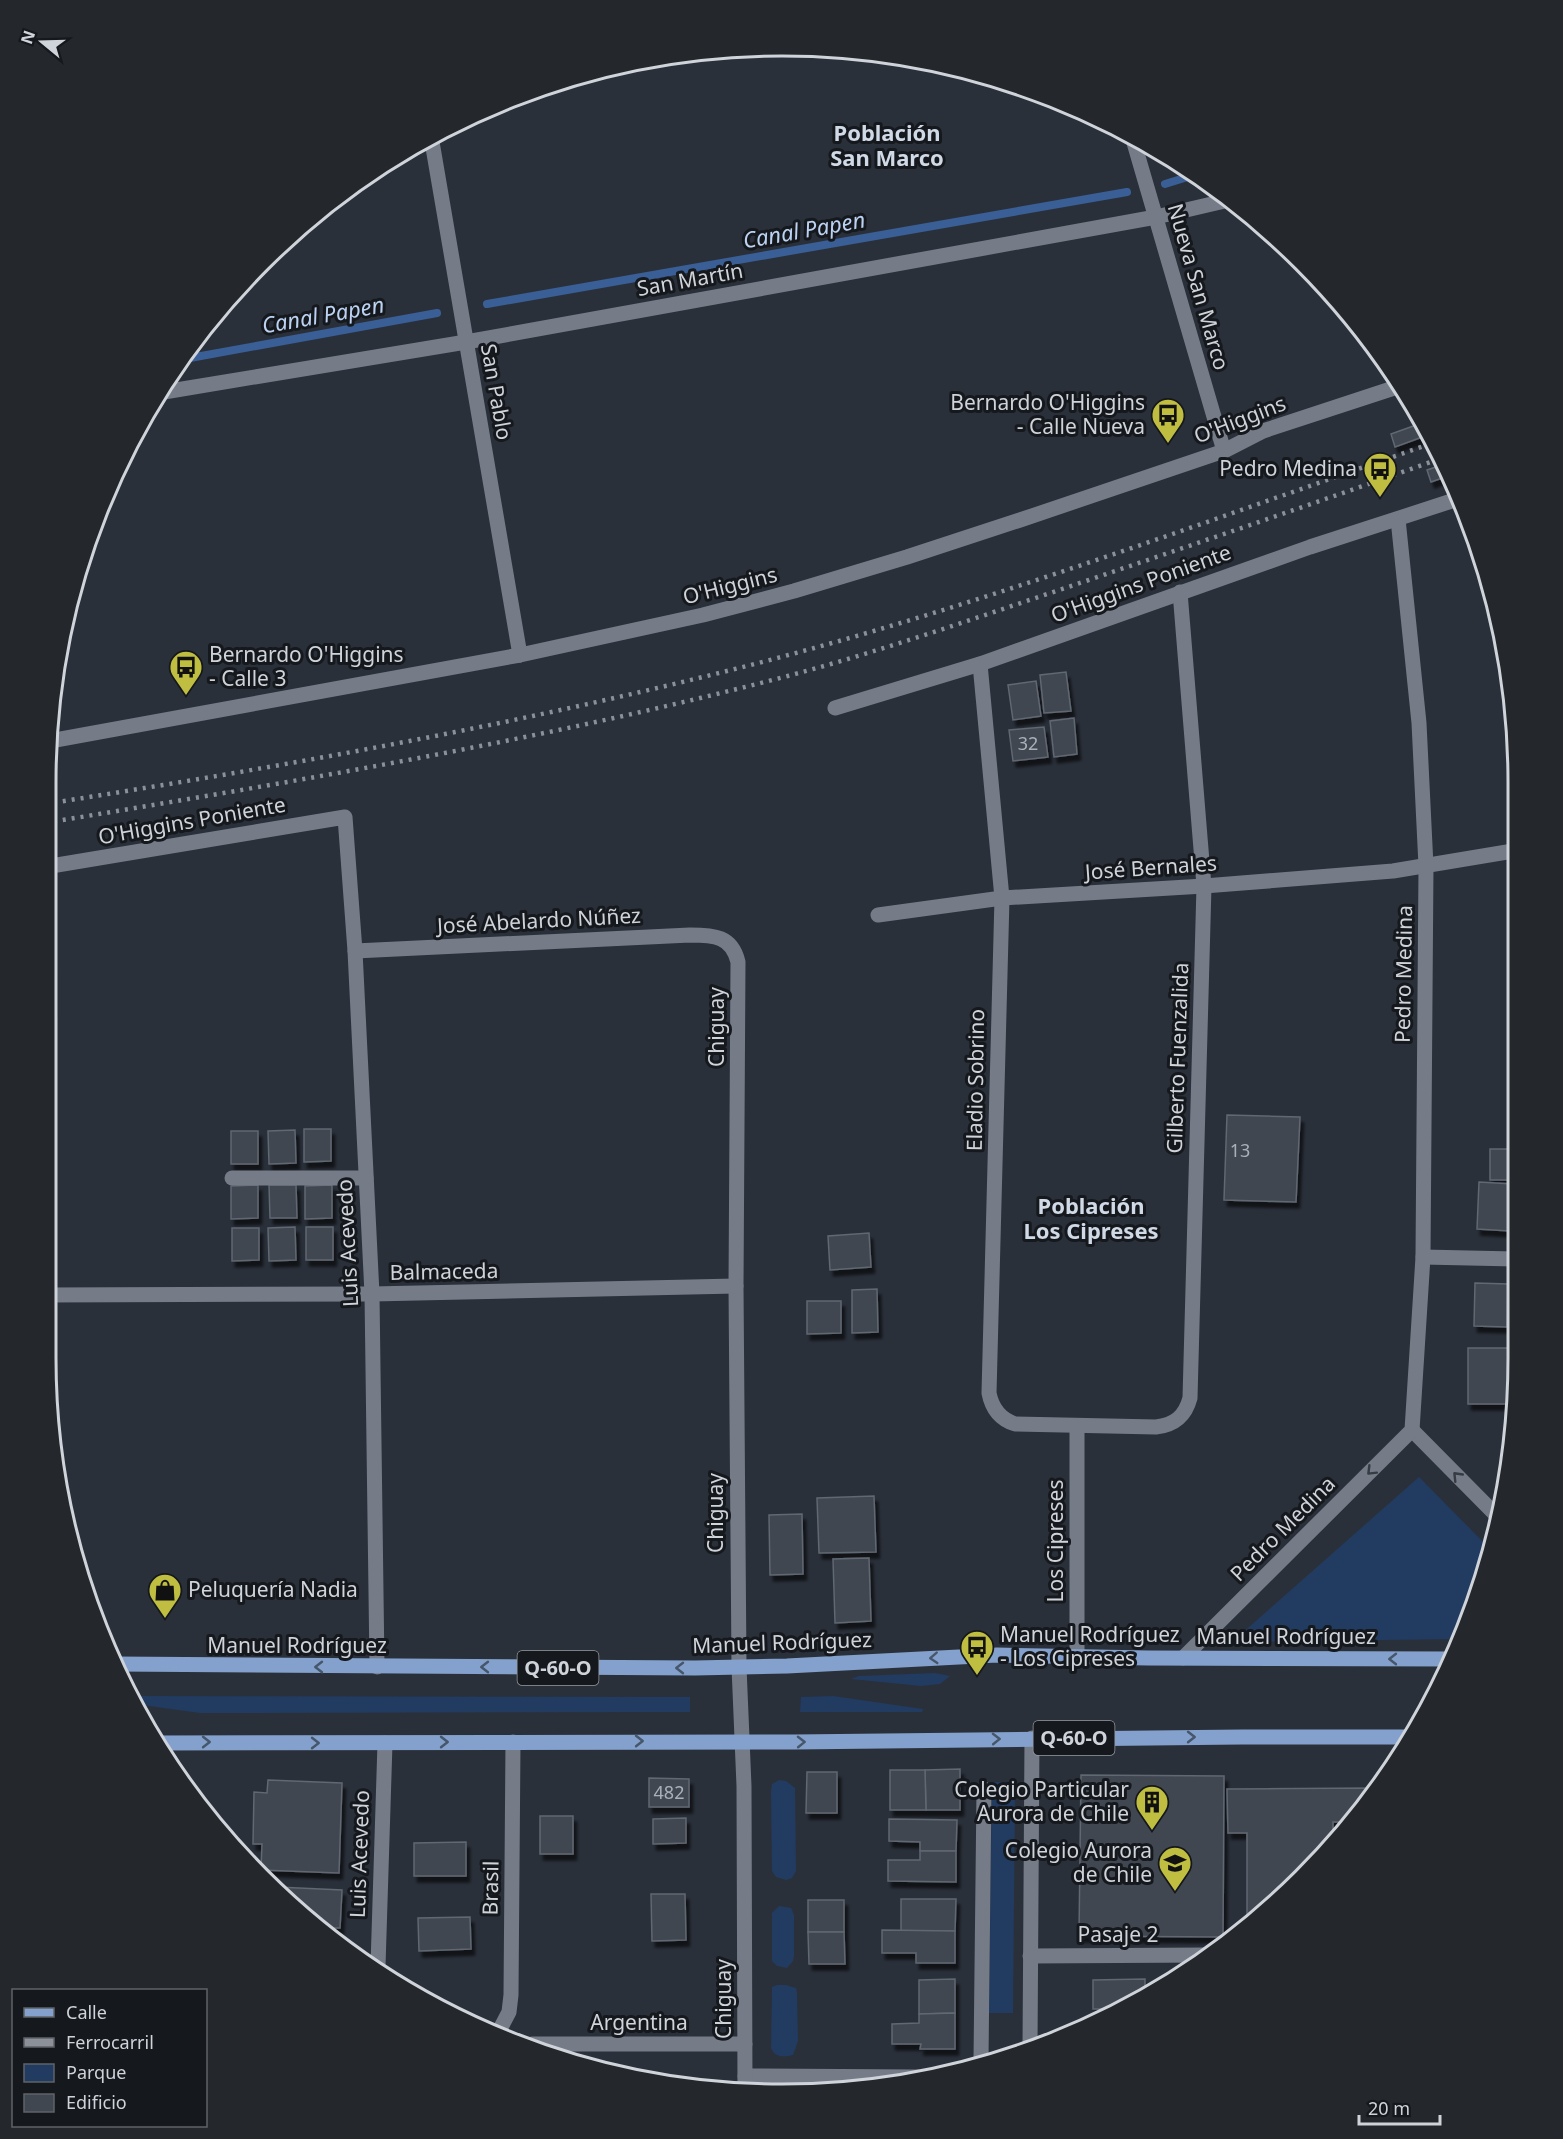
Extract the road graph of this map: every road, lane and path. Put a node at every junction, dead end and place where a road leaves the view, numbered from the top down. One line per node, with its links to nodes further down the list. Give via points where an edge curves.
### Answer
1 (433, 145): 5 (street, San Pablo)
2 (1136, 148): 4 (street, Nueva San Marco)
3 (1218, 203): 4 (street, San Martín)
4 (1156, 217): 5 (street, San Martín); 8 (street, Nueva San Marco)
5 (466, 342): 7 (street, San Martín); 12 (street, San Pablo)
6 (1392, 389): 8 (street, O'Higgins, via 1263,431)
7 (170, 391)
8 (1224, 451): 12 (street, O'Higgins, via 907,558 805,588)
9 (1451, 501): 10 (street, O'Higgins Poniente)
10 (1398, 519): 11 (street, O'Higgins Poniente); 19 (street, Pedro Medina, via 1419,723)
11 (1180, 592): 13 (street, O'Higgins Poniente); 20 (street, Gilberto Fuenzalida)
12 (520, 655): 15 (street, O'Higgins)
13 (980, 664): 14 (street, O'Higgins Poniente); 21 (street, Eladio Sobrino)
14 (835, 708)
15 (57, 740)
16 (345, 817): 18 (street, O'Higgins Poniente); 24 (street, Luis Acevedo)
17 (1508, 852): 19 (street, José Bernales)
18 (56, 865)
19 (1426, 866): 20 (street, José Bernales); 27 (street, Pedro Medina)
20 (1204, 886): 21 (street, José Bernales); 32 (street, Gilberto Fuenzalida, via 1190,1398 1184,1414 1167,1426)
21 (1002, 898): 22 (street, José Bernales); 32 (street, Eladio Sobrino, via 989,1393 994,1409 1007,1421)
22 (878, 915)
23 (725, 940): 24 (street, José Abelardo Núñez, via 690,935); 29 (street, Chiguay, via 738,962)
24 (355, 951): 26 (street, Luis Acevedo)
25 (232, 1178): 26 (street)
26 (366, 1178): 30 (street, Luis Acevedo)
27 (1423, 1257): 28 (street); 33 (street, Pedro Medina)
28 (1508, 1258)
29 (736, 1286): 30 (street, Balmaceda); 40 (street, Chiguay)
30 (372, 1294): 31 (street, Balmaceda); 39 (street, Luis Acevedo)
31 (56, 1295)
32 (1077, 1426): 35 (street, Los Cipreses)
33 (1412, 1430): 34 (street, one-way to 33); 36 (street, Pedro Medina, one-way to 36)
34 (1491, 1510)
35 (1077, 1656): 36 (main road, Manuel Rodríguez / Q-60-O); 40 (main road, Manuel Rodríguez / Q-60-O, one-way to 40)
36 (1183, 1658): 37 (main road, Manuel Rodríguez / Q-60-O, one-way to 36)
37 (1442, 1659)
38 (124, 1664): 39 (main road, Manuel Rodríguez / Q-60-O, one-way to 38)
39 (377, 1667): 40 (main road, Manuel Rodríguez / Q-60-O, one-way to 39)
40 (739, 1667): 44 (street, Chiguay)
41 (1400, 1737): 42 (main road, Q-60-O, one-way to 41)
42 (1032, 1738): 44 (main road, Q-60-O, one-way to 42); 49 (street)
43 (513, 1742): 44 (main road, Q-60-O, one-way to 44); 46 (main road, Q-60-O, one-way to 43); 51 (street, Brasil, via 510,2006)
44 (742, 1742): 54 (street, Chiguay)
45 (167, 1743): 46 (main road, Q-60-O, one-way to 46)
46 (385, 1743): 50 (street, Luis Acevedo)
47 (984, 1789): 55 (street)
48 (1193, 1955): 49 (street, Pasaje 2)
49 (1030, 1956): 52 (street)
50 (378, 1961)
51 (501, 2027)
52 (1029, 2040)
53 (545, 2044): 54 (street, Argentina)
54 (745, 2044): 57 (street, Chiguay)
55 (981, 2055)
56 (856, 2079): 58 (street)
57 (745, 2083)
58 (752, 2083)

